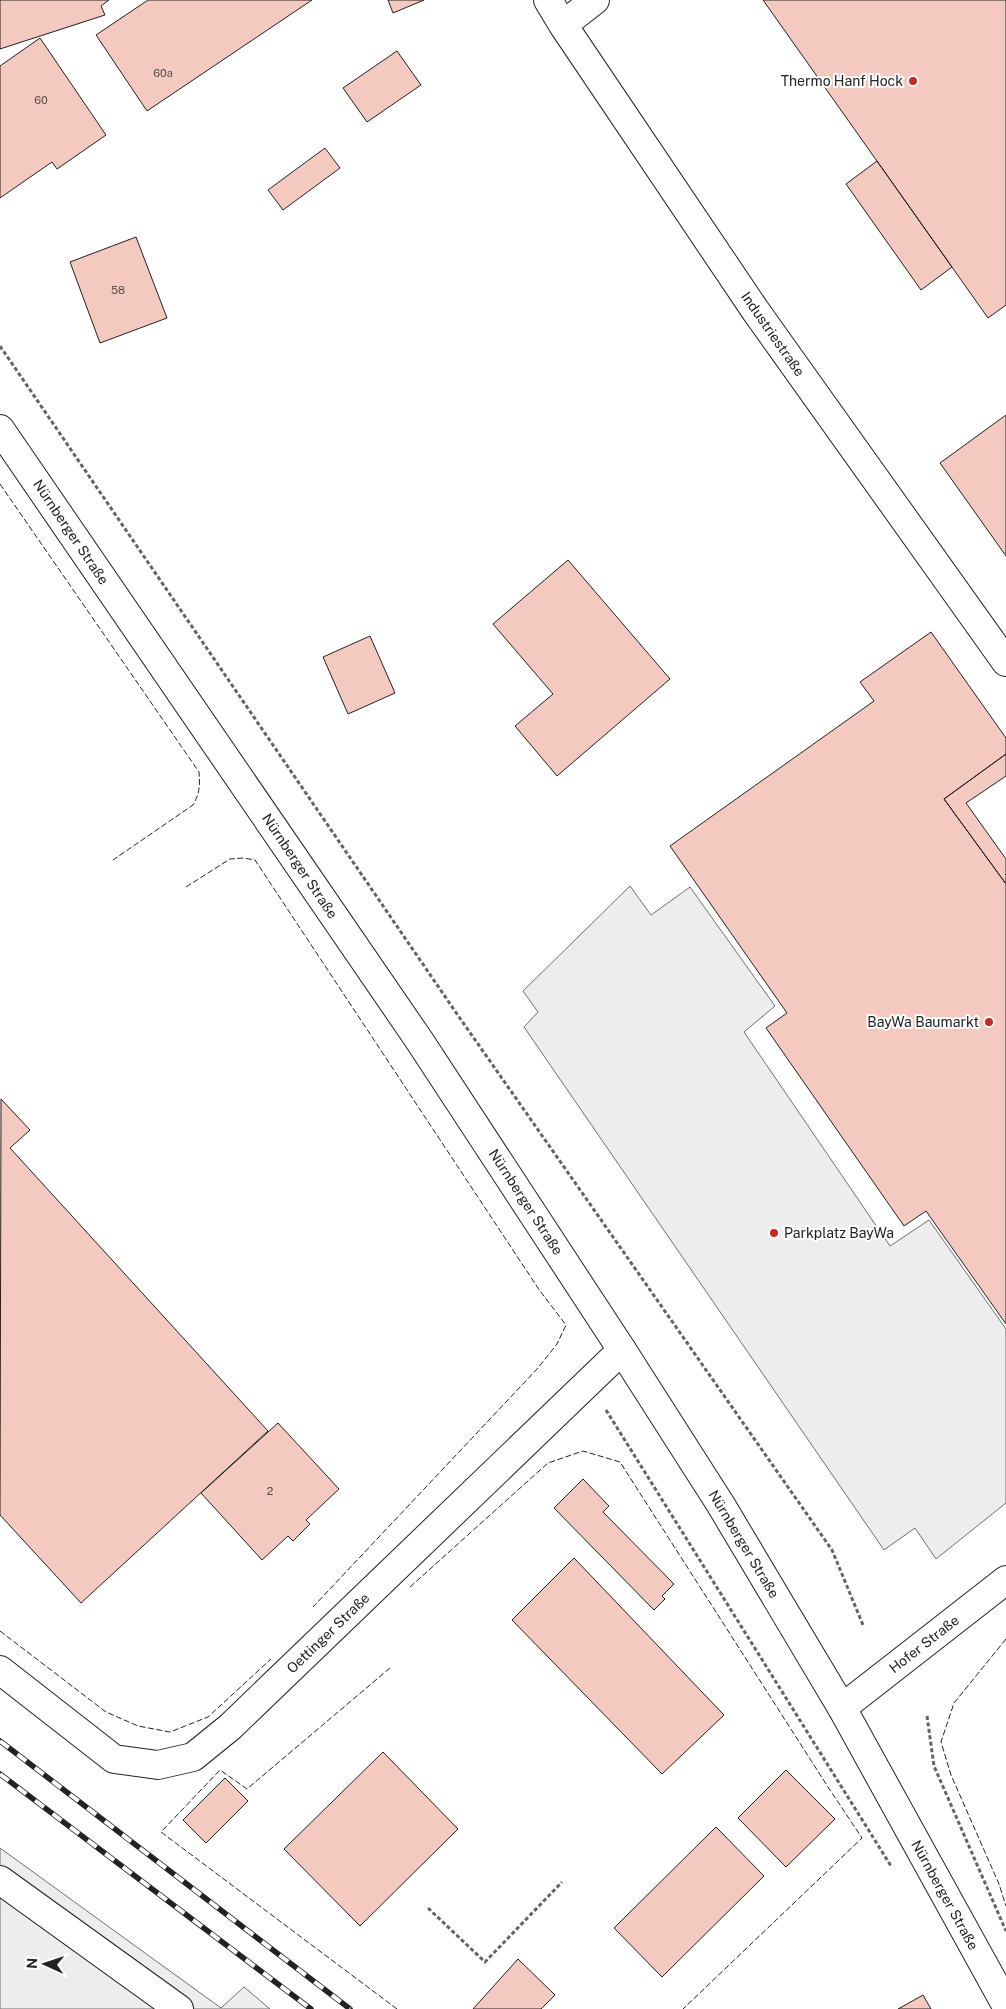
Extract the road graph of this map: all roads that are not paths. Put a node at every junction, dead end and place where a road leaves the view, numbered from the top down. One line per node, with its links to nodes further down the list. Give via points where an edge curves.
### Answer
1 (548, 0): 3 (street, Industriestraße)
2 (595, 0): 3 (street)
3 (563, 25): 5 (street, Industriestraße, via 755,310)
4 (0, 428): 6 (street, Nürnberger Straße, via 419,1040)
5 (1006, 662)
6 (622, 1350): 8 (street, Oettinger Straße, via 237,1720 193,1757 158,1765 114,1759); 9 (street, Nürnberger Straße, via 721,1505)
7 (1006, 1580): 9 (street, Hofer Straße)
8 (0, 1670)
9 (842, 1708): 11 (street, Nürnberger Straße)
10 (0, 1880): 12 (street)
11 (1006, 2005)
12 (179, 2009)

